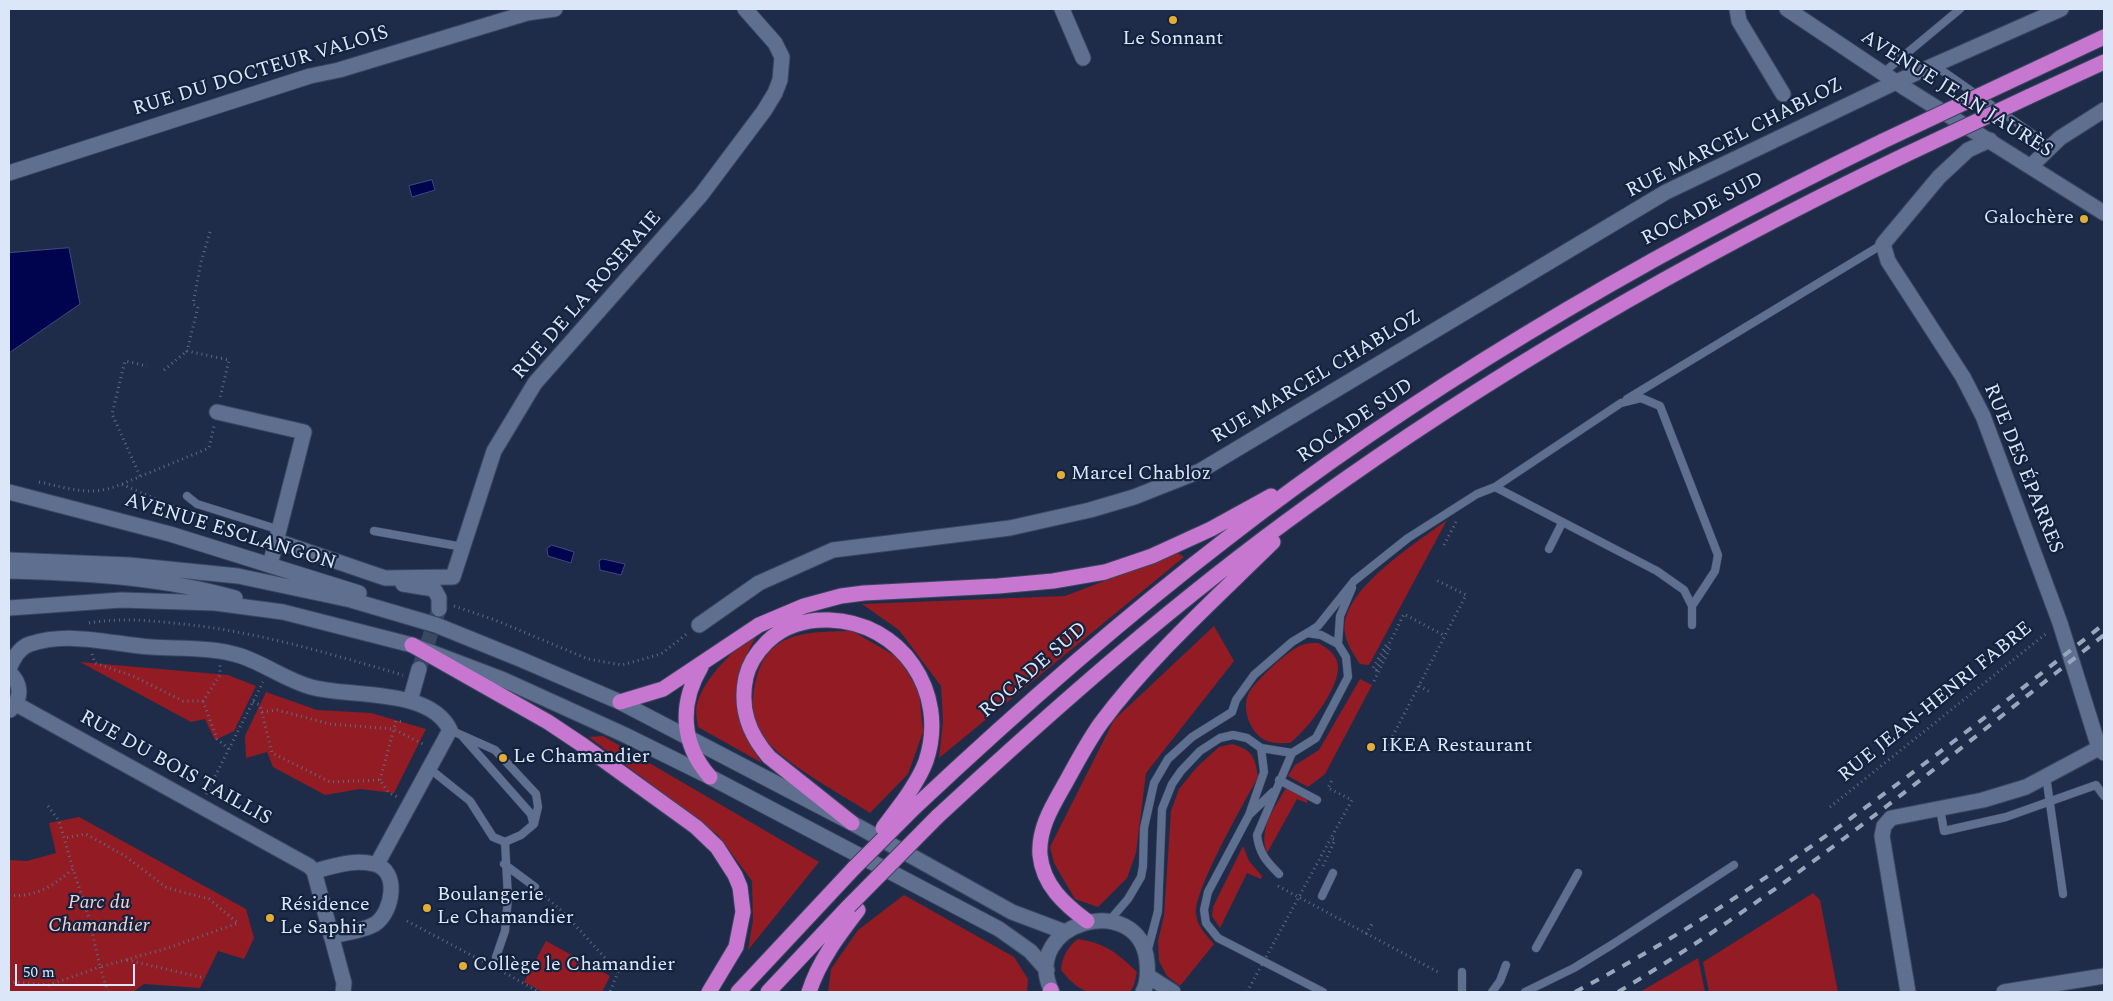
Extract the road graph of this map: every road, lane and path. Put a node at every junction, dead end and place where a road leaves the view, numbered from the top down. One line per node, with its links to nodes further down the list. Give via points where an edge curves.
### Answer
1 (555, 9): 8 (street, RUE DU DOCTEUR VALOIS)
2 (745, 9): 43 (street, RUE DE LA ROSERAIE, via 776,43 782,57 775,93 701,195 535,383 494,451)
3 (1062, 9): 10 (street)
4 (1737, 9): 15 (street, via 1739,20)
5 (1787, 9): 13 (street, AVENUE JEAN JAURÈS)
6 (1960, 9): 13 (lane)
7 (2061, 9): 12 (street, RUE MARCEL CHABLOZ)
8 (530, 11): 20 (street, RUE DU DOCTEUR VALOIS, via 310,76)
9 (2104, 37): 29 (highway, ROCADE SUD, bridge, via 1750,207 1544,322)
10 (1083, 58)
11 (2104, 62): 36 (highway, ROCADE SUD, bridge, via 1905,154 1649,287 1486,385)
12 (1934, 65): 14 (street, RUE MARCEL CHABLOZ); 18 (lane)
13 (1883, 73): 14 (street, AVENUE JEAN JAURÈS)
14 (1896, 82): 17 (street, AVENUE JEAN JAURÈS); 57 (street, RUE MARCEL CHABLOZ, via 1666,192 1200,471 1134,497 1010,528 833,550 759,583)
15 (1783, 94)
16 (2104, 110): 18 (street)
17 (1990, 140): 19 (street, AVENUE JEAN JAURÈS); 23 (street, via 1968,150)
18 (2050, 146): 19 (street)
19 (2031, 166): 21 (street, AVENUE JEAN JAURÈS)
20 (9, 173)
21 (2104, 213)
22 (210, 232): 24 (path, via 201,262 193,304 198,307)
23 (1883, 244): 27 (lane); 56 (street, RUE DES ÉPARRES, via 1888,261 1963,377 1983,416)
24 (187, 351): 26 (path); 28 (path, via 229,360)
25 (147, 366): 30 (path, via 125,361 112,414)
26 (164, 370)
27 (1621, 403): 33 (lane); 51 (lane, via 1640,398 1660,406 1718,555 1715,571)
28 (217, 412): 30 (path, via 209,448); 41 (street, via 304,432)
29 (1325, 466): 68 (highway, via 1211,529 1130,564 1097,574 1053,581 874,592 824,600 759,625); 101 (highway, ROCADE SUD, via 1226,538 1114,628)
30 (140, 476): 32 (path)
31 (36, 482): 32 (path, via 92,492 106,491)
32 (121, 484): 37 (path)
33 (1495, 487): 39 (lane); 50 (lane, via 1477,494 1408,538)
34 (9, 492): 46 (street, AVENUE ESCLANGON, via 170,534)
35 (187, 496): 41 (lane, via 197,504)
36 (1309, 505): 127 (highway, ROCADE SUD, bridge, via 1129,645 1058,706 937,817); 129 (highway, via 1139,677 1100,724 1054,802 1042,831 1040,856 1043,870 1059,898)
37 (177, 509)
38 (1456, 522): 42 (path)
39 (1562, 522): 44 (lane); 51 (lane, via 1657,571 1684,590)
40 (374, 531): 43 (lane)
41 (278, 535): 46 (street); 48 (street, RUE DE LA ROSERAIE)
42 (1444, 545)
43 (463, 547): 48 (street, RUE DE LA ROSERAIE, via 453,577)
44 (1550, 549)
45 (9, 560): 59 (street, via 129,565 238,576 351,600)
46 (270, 565): 59 (street, AVENUE ESCLANGON, via 392,604)
47 (9, 571): 54 (street, via 85,574 166,583 218,593)
48 (385, 578): 53 (street, via 434,589)
49 (1434, 579): 61 (path, via 1466,594)
50 (1354, 582): 60 (lane, via 1318,626); 63 (lane, via 1340,616)
51 (1692, 606): 58 (lane)
52 (16, 608): 54 (street, via 164,600); 55 (street)
53 (444, 608): 57 (path, via 460,607 588,659 622,666 661,654)
54 (283, 612): 64 (street)
55 (9, 614)
56 (2060, 623): 88 (street, RUE DES ÉPARRES); 105 (path, RUE JEAN-HENRI FABRE)
57 (699, 625)
58 (1692, 625)
59 (436, 626): 78 (street)
60 (1307, 633): 63 (lane, via 1321,635); 130 (lane, via 1254,674 1236,700 1232,712 1192,737 1168,759 1154,783 1144,828 1141,877 1128,900)
61 (1445, 636): 65 (path, via 1404,614 1376,670 1374,668); 73 (path)
62 (84, 638): 67 (street, via 110,644); 71 (street, via 56,638 29,644 14,658); 75 (path, via 95,663 133,676 183,701)
63 (1338, 644): 90 (lane, via 1346,657 1348,677 1316,738)
64 (412, 645): 93 (street, via 569,708); 153 (highway, via 548,722 696,827 717,847 740,887 743,912 736,947)
65 (1386, 645)
66 (1390, 648): 72 (path)
67 (220, 652): 70 (street, via 241,656); 75 (path, via 220,675)
68 (703, 663): 78 (highway, via 663,689); 84 (highway, via 687,695)
69 (419, 669): 76 (street)
70 (269, 670): 76 (street, via 311,687); 77 (path)
71 (9, 671): 79 (street, via 19,686 19,695)
72 (1374, 681)
73 (1419, 686): 74 (path); 85 (path)
74 (1430, 692)
75 (203, 701): 87 (path, via 217,739)
76 (410, 701): 83 (street, via 445,718)
77 (253, 702): 80 (path, via 260,705); 87 (path)
78 (620, 702): 84 (street)
79 (12, 707): 104 (street, RUE DU BOIS TAILLIS)
80 (262, 712): 82 (path, via 277,710 330,724); 95 (path, via 272,753 330,782)
81 (404, 722): 82 (path, via 396,721)
82 (393, 728): 89 (path); 95 (path)
83 (456, 733): 89 (street); 109 (lane, via 531,814); 109 (lane, via 495,750 536,794 538,807)
84 (687, 736): 93 (highway, via 698,761); 108 (street)
85 (1388, 745)
86 (1261, 748): 90 (lane); 107 (lane, via 1264,772); 136 (lane, via 1247,738 1233,735 1220,738 1200,751 1172,784 1162,809 1158,911)
87 (229, 749): 104 (path)
88 (2102, 750): 92 (street)
89 (439, 753): 91 (street)
90 (1292, 753): 96 (lane)
91 (430, 769): 102 (street); 112 (lane, via 470,801 493,836)
92 (2046, 776): 100 (lane); 106 (street, via 2026,787 1992,798)
93 (710, 777): 141 (street, via 999,929 1030,951)
94 (1333, 778): 111 (path, via 1328,788 1352,800)
95 (380, 780): 102 (path, via 388,792)
96 (1279, 780): 97 (lane); 99 (lane)
97 (1274, 792): 107 (lane); 121 (lane, via 1257,835 1264,859)
98 (2104, 796): 100 (lane, via 2096,785)
99 (1318, 800)
100 (2050, 800): 106 (lane, via 2006,817 1944,831); 124 (lane)
101 (909, 803): 108 (highway, via 926,760 932,726 927,692 916,667 891,640 858,624 822,620 783,629 763,646 750,665 743,699 747,722 769,757); 154 (highway, ROCADE SUD, bridge, via 854,868)
102 (411, 804): 113 (street)
103 (48, 806): 110 (path, via 59,821)
104 (200, 806): 118 (street, RUE DU BOIS TAILLIS)
105 (1830, 807)
106 (1940, 809): 164 (street, via 1891,818 1884,826 1882,836)
107 (1249, 815): 160 (lane, via 1208,892 1204,910 1206,923 1218,938)
108 (852, 823): 132 (street, via 1012,912)
109 (534, 824): 112 (lane)
110 (64, 838): 117 (path); 138 (path, via 86,834 125,856 167,888 209,899 238,923)
111 (1331, 838): 115 (path, via 1335,840); 159 (path, bridge)
112 (505, 842): 114 (lane)
113 (376, 864): 118 (street, via 353,861); 134 (street, via 387,874 391,886 391,900 380,920 373,925)
114 (504, 864): 123 (lane); 137 (lane, via 508,898 505,931)
115 (1324, 864)
116 (1734, 865): 163 (lane, via 1574,968)
117 (73, 869): 125 (path, via 51,888 24,897); 140 (path)
118 (314, 871): 134 (street)
119 (1333, 873): 126 (lane)
120 (1578, 873): 135 (lane)
121 (1279, 874)
122 (1274, 884): 133 (path)
123 (535, 887): 152 (path, via 563,912 618,972)
124 (2063, 894)
125 (9, 895)
126 (1322, 896)
127 (853, 908): 155 (highway, ROCADE SUD); 156 (highway, via 820,964)
128 (407, 921): 151 (path)
129 (1087, 921): 130 (street); 132 (street)
130 (1109, 921): 136 (street, via 1132,933)
131 (1372, 924): 133 (path)
132 (1065, 932): 141 (street, via 1052,949)
133 (1366, 934): 142 (path)
134 (331, 936): 150 (street, via 344,983)
135 (1536, 948)
136 (1146, 955): 144 (street)
137 (496, 957)
138 (126, 959): 140 (path); 146 (path)
139 (1506, 965): 162 (lane)
140 (100, 967): 147 (path, via 49,985 15,982); 149 (path)
141 (1047, 970): 148 (street)
142 (1438, 972)
143 (1462, 972): 161 (lane)
144 (1148, 976): 157 (street); 158 (street)
145 (2104, 976): 165 (street)
146 (204, 978)
147 (9, 985)
148 (1051, 991)
149 (108, 992)
150 (343, 992)
151 (539, 992)
152 (610, 992)
153 (709, 992)
154 (738, 992)
155 (768, 992)
156 (809, 992)
157 (1143, 992)
158 (1173, 992)
159 (1247, 992)
160 (1323, 992)
161 (1462, 992)
162 (1492, 992)
163 (1525, 992)
164 (1908, 992)
165 (2004, 992)

